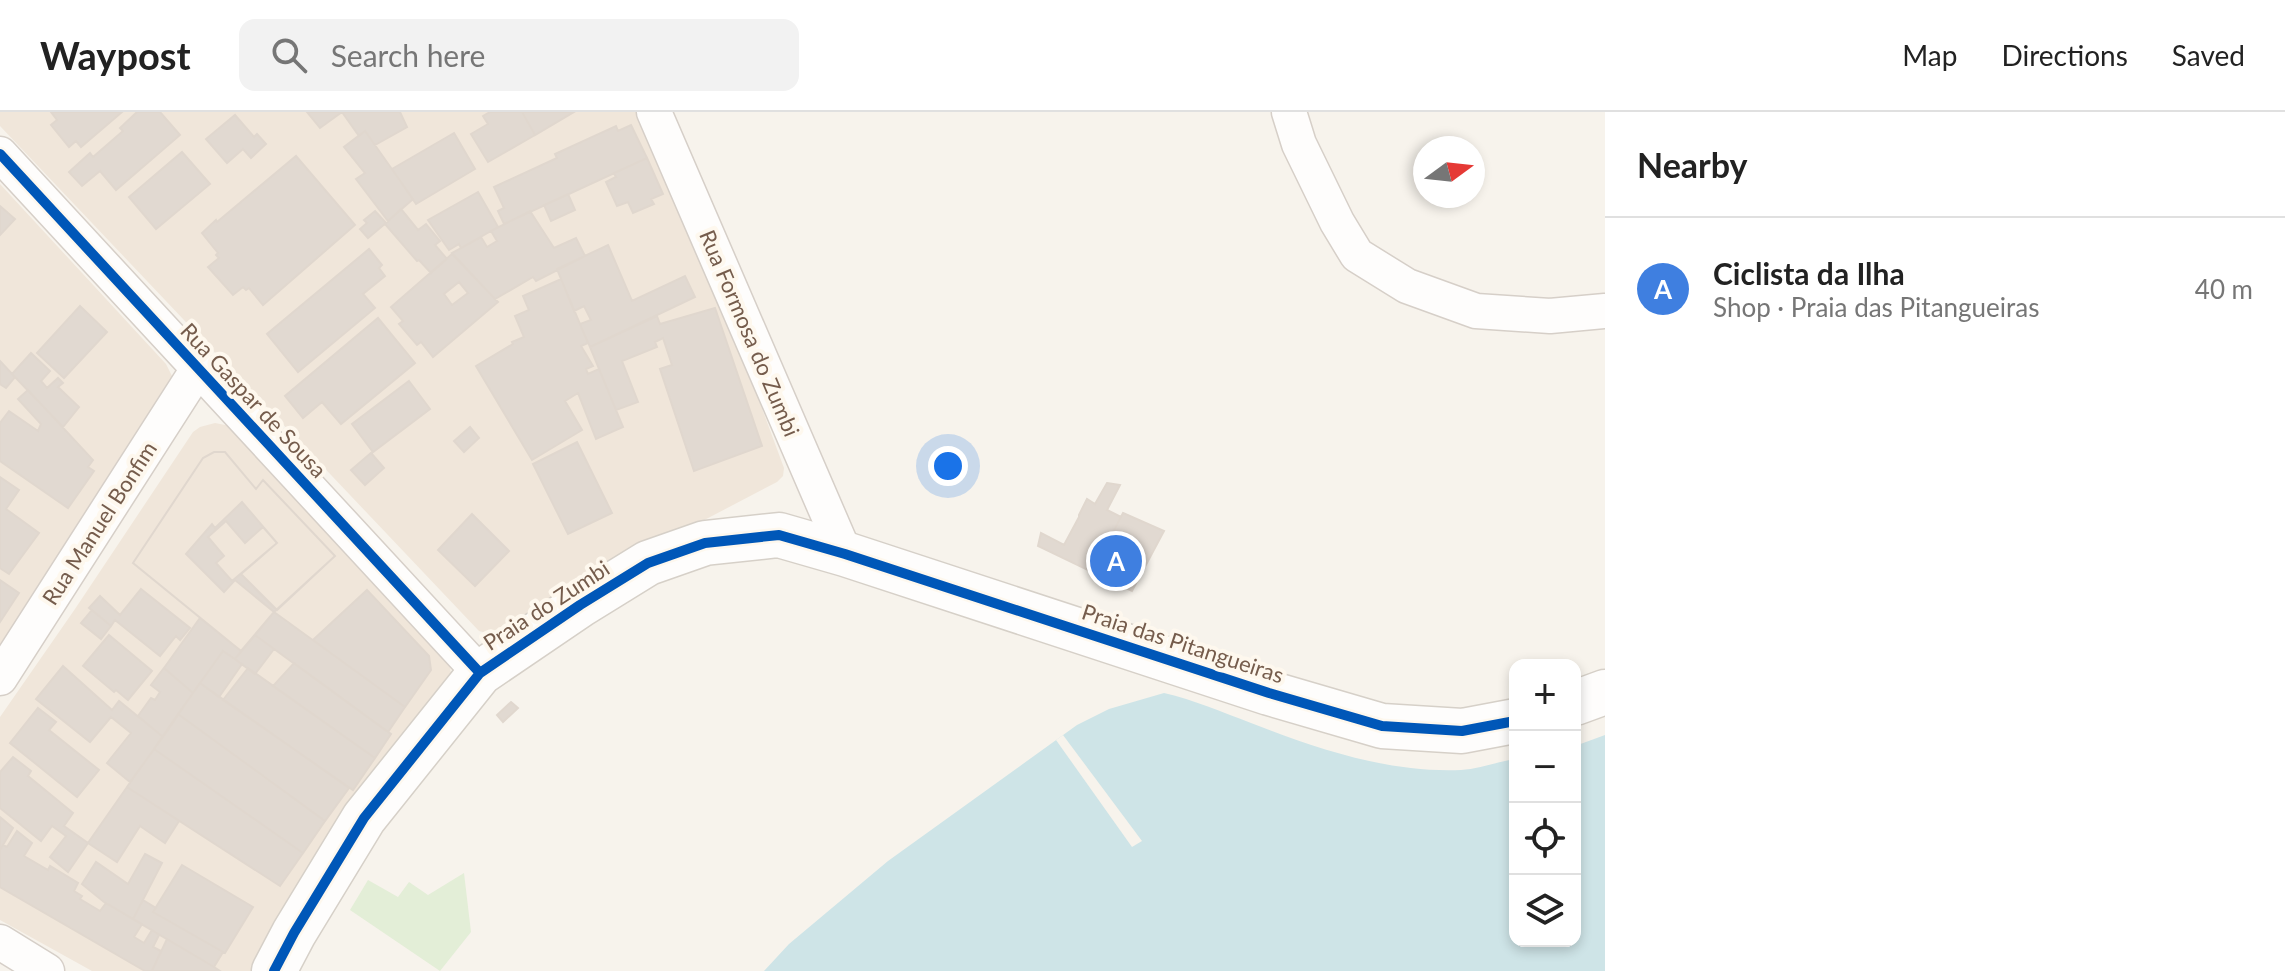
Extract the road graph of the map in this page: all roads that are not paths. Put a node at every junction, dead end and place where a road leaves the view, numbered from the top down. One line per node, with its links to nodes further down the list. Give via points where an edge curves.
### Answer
1 (654, 112): 6 (street, Rua Formosa do Zumbi)
2 (1289, 112): 4 (street, via 1299,144 1357,255 1407,286 1476,311 1550,316)
3 (0, 154): 5 (street, Rua Gaspar de Sousa)
4 (1605, 311)
5 (198, 369): 7 (street, Rua Gaspar de Sousa); 8 (street, Rua Manuel Bonfim)
6 (845, 554): 7 (main road, Praia do Zumbi, via 779,535 705,543 648,563); 11 (main road, Praia das Pitangueiras, via 1382,726 1462,731)
7 (480, 673): 14 (main road, Praia do Zumbi, via 364,818)
8 (0, 678)
9 (1605, 692): 10 (main road)
10 (1581, 701)
11 (1509, 722)
12 (0, 942): 13 (street)
13 (47, 971)
14 (274, 971)

